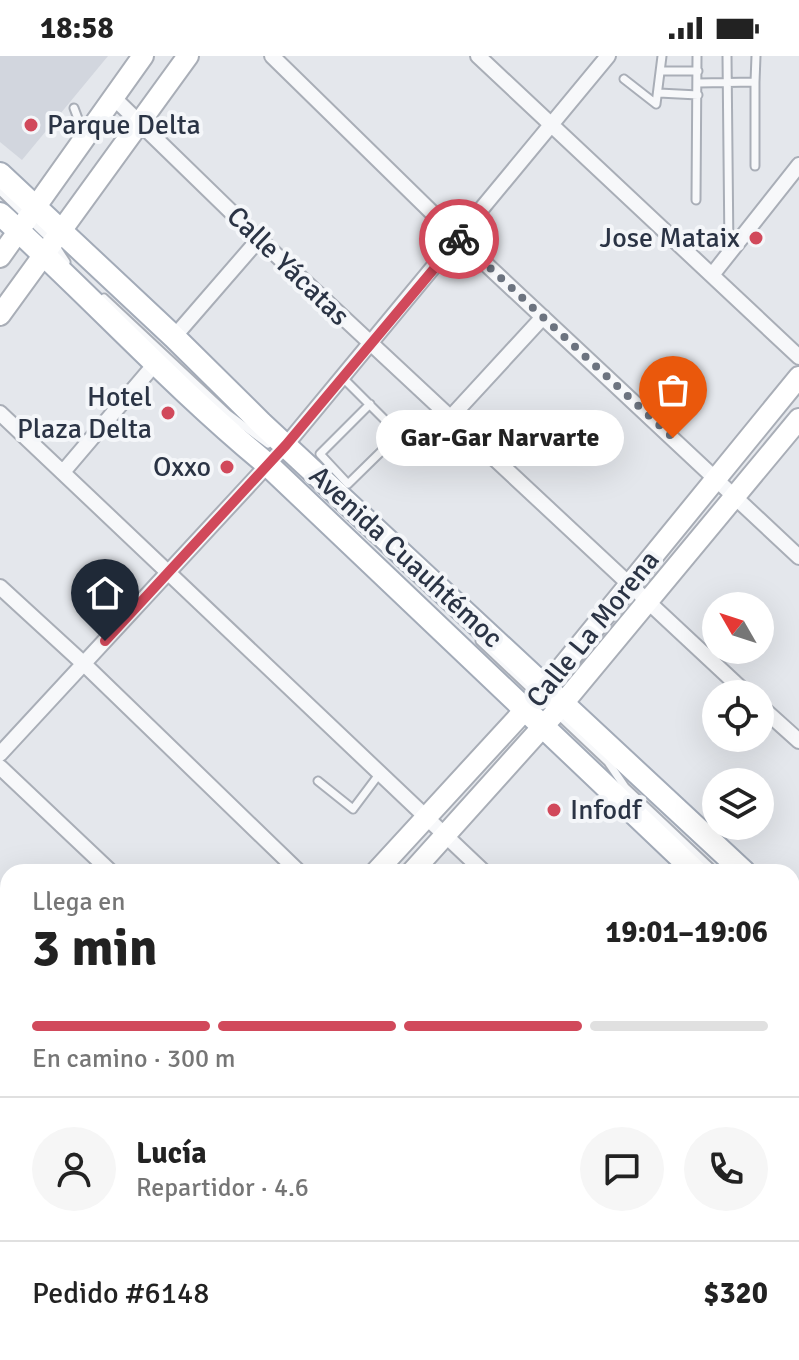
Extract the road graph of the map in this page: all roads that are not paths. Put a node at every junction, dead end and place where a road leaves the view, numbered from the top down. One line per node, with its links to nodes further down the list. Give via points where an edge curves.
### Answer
1 (143, 56): 18 (street)
2 (188, 56): 20 (street)
3 (272, 56): 30 (street)
4 (478, 56): 21 (street)
5 (608, 56): 21 (street)
6 (662, 56): 10 (lane)
7 (697, 56): 11 (lane)
8 (727, 56): 13 (lane)
9 (756, 56): 14 (lane)
10 (661, 71): 11 (lane); 16 (lane)
11 (698, 71): 15 (lane)
12 (624, 79): 16 (lane, via 656,104)
13 (726, 82): 14 (lane); 15 (lane); 33 (lane)
14 (755, 82): 24 (lane)
15 (698, 83): 17 (lane)
16 (659, 93): 17 (lane)
17 (698, 95): 27 (lane)
18 (113, 97): 20 (street, Calle Yácatas); 22 (street)
19 (74, 108): 22 (lane)
20 (140, 121): 31 (street, Calle Yácatas); 32 (street)
21 (551, 125): 30 (street); 36 (street)
22 (85, 136): 29 (street)
23 (799, 165): 33 (street)
24 (755, 166)
25 (0, 174): 29 (main road, Avenida Cuauhtémoc)
26 (0, 191): 29 (lane, Avenida Cuauhtémoc)
27 (696, 200)
28 (0, 214): 29 (main road, Avenida Cuauhtémoc)
29 (27, 218): 32 (main road, Avenida Cuauhtémoc); 32 (main road, Avenida Cuauhtémoc); 34 (street)
30 (458, 238): 39 (street); 41 (street)
31 (259, 239): 40 (street); 41 (street, Calle Yácatas)
32 (53, 243): 35 (lane, Avenida Cuauhtémoc); 38 (street); 40 (main road, Avenida Cuauhtémoc); 43 (main road, Avenida Cuauhtémoc); 50 (lane, Avenida Cuauhtémoc, via 73,249 237,405)
33 (729, 254): 36 (street)
34 (0, 257)
35 (75, 270)
36 (712, 275): 42 (street)
37 (96, 291): 50 (lane, Avenida Cuauhtémoc)
38 (0, 315)
39 (543, 317): 48 (street); 52 (street)
40 (174, 337): 50 (main road, Avenida Cuauhtémoc)
41 (371, 344): 45 (street); 48 (street, Calle Yácatas)
42 (799, 357)
43 (154, 365): 50 (main road, Avenida Cuauhtémoc, via 209,417); 51 (street)
44 (799, 377): 52 (street, Calle La Morena)
45 (343, 378): 46 (lane); 50 (street)
46 (370, 404): 46 (lane, via 320,454 348,484 399,434)
47 (0, 413): 51 (street)
48 (450, 418): 57 (street, Calle Yácatas)
49 (799, 419): 53 (street, Calle La Morena)
50 (278, 454): 54 (lane, Avenida Cuauhtémoc); 56 (street); 63 (main road, Avenida Cuauhtémoc); 63 (main road, Avenida Cuauhtémoc)
51 (63, 472): 56 (street)
52 (716, 479): 53 (street); 57 (street, Calle La Morena)
53 (735, 497): 55 (street); 59 (street, Calle La Morena)
54 (373, 540)
55 (799, 557)
56 (169, 571): 61 (street); 70 (street)
57 (629, 586): 59 (street, Calle Yácatas); 63 (street, Calle La Morena)
58 (0, 587): 61 (street)
59 (648, 603): 62 (street, Calle Yácatas); 64 (street, Calle La Morena)
60 (477, 639): 63 (lane, Avenida Cuauhtémoc)
61 (84, 664): 67 (street); 75 (street)
62 (732, 680)
63 (537, 698): 64 (main road, Avenida Cuauhtémoc); 64 (main road, Avenida Cuauhtémoc); 72 (street, Calle La Morena)
64 (554, 715): 68 (lane, Avenida Cuauhtémoc); 73 (street, Calle La Morena); 79 (main road, Avenida Cuauhtémoc); 82 (main road, Avenida Cuauhtémoc)
65 (774, 719): 66 (street)
66 (799, 741)
67 (0, 754)
68 (608, 762): 80 (lane, Avenida Cuauhtémoc, via 625,787); 81 (lane, Avenida Cuauhtémoc, via 635,777)
69 (0, 767): 74 (street)
70 (380, 773): 71 (lane, via 353,809); 72 (street)
71 (318, 781)
72 (427, 818): 73 (street); 76 (street, Calle La Morena)
73 (445, 836): 77 (street, Calle La Morena); 78 (street)
74 (103, 864)
75 (291, 864)
76 (384, 864)
77 (419, 864)
78 (475, 864)
79 (689, 864)
80 (707, 864)
81 (727, 864)
82 (734, 864)

